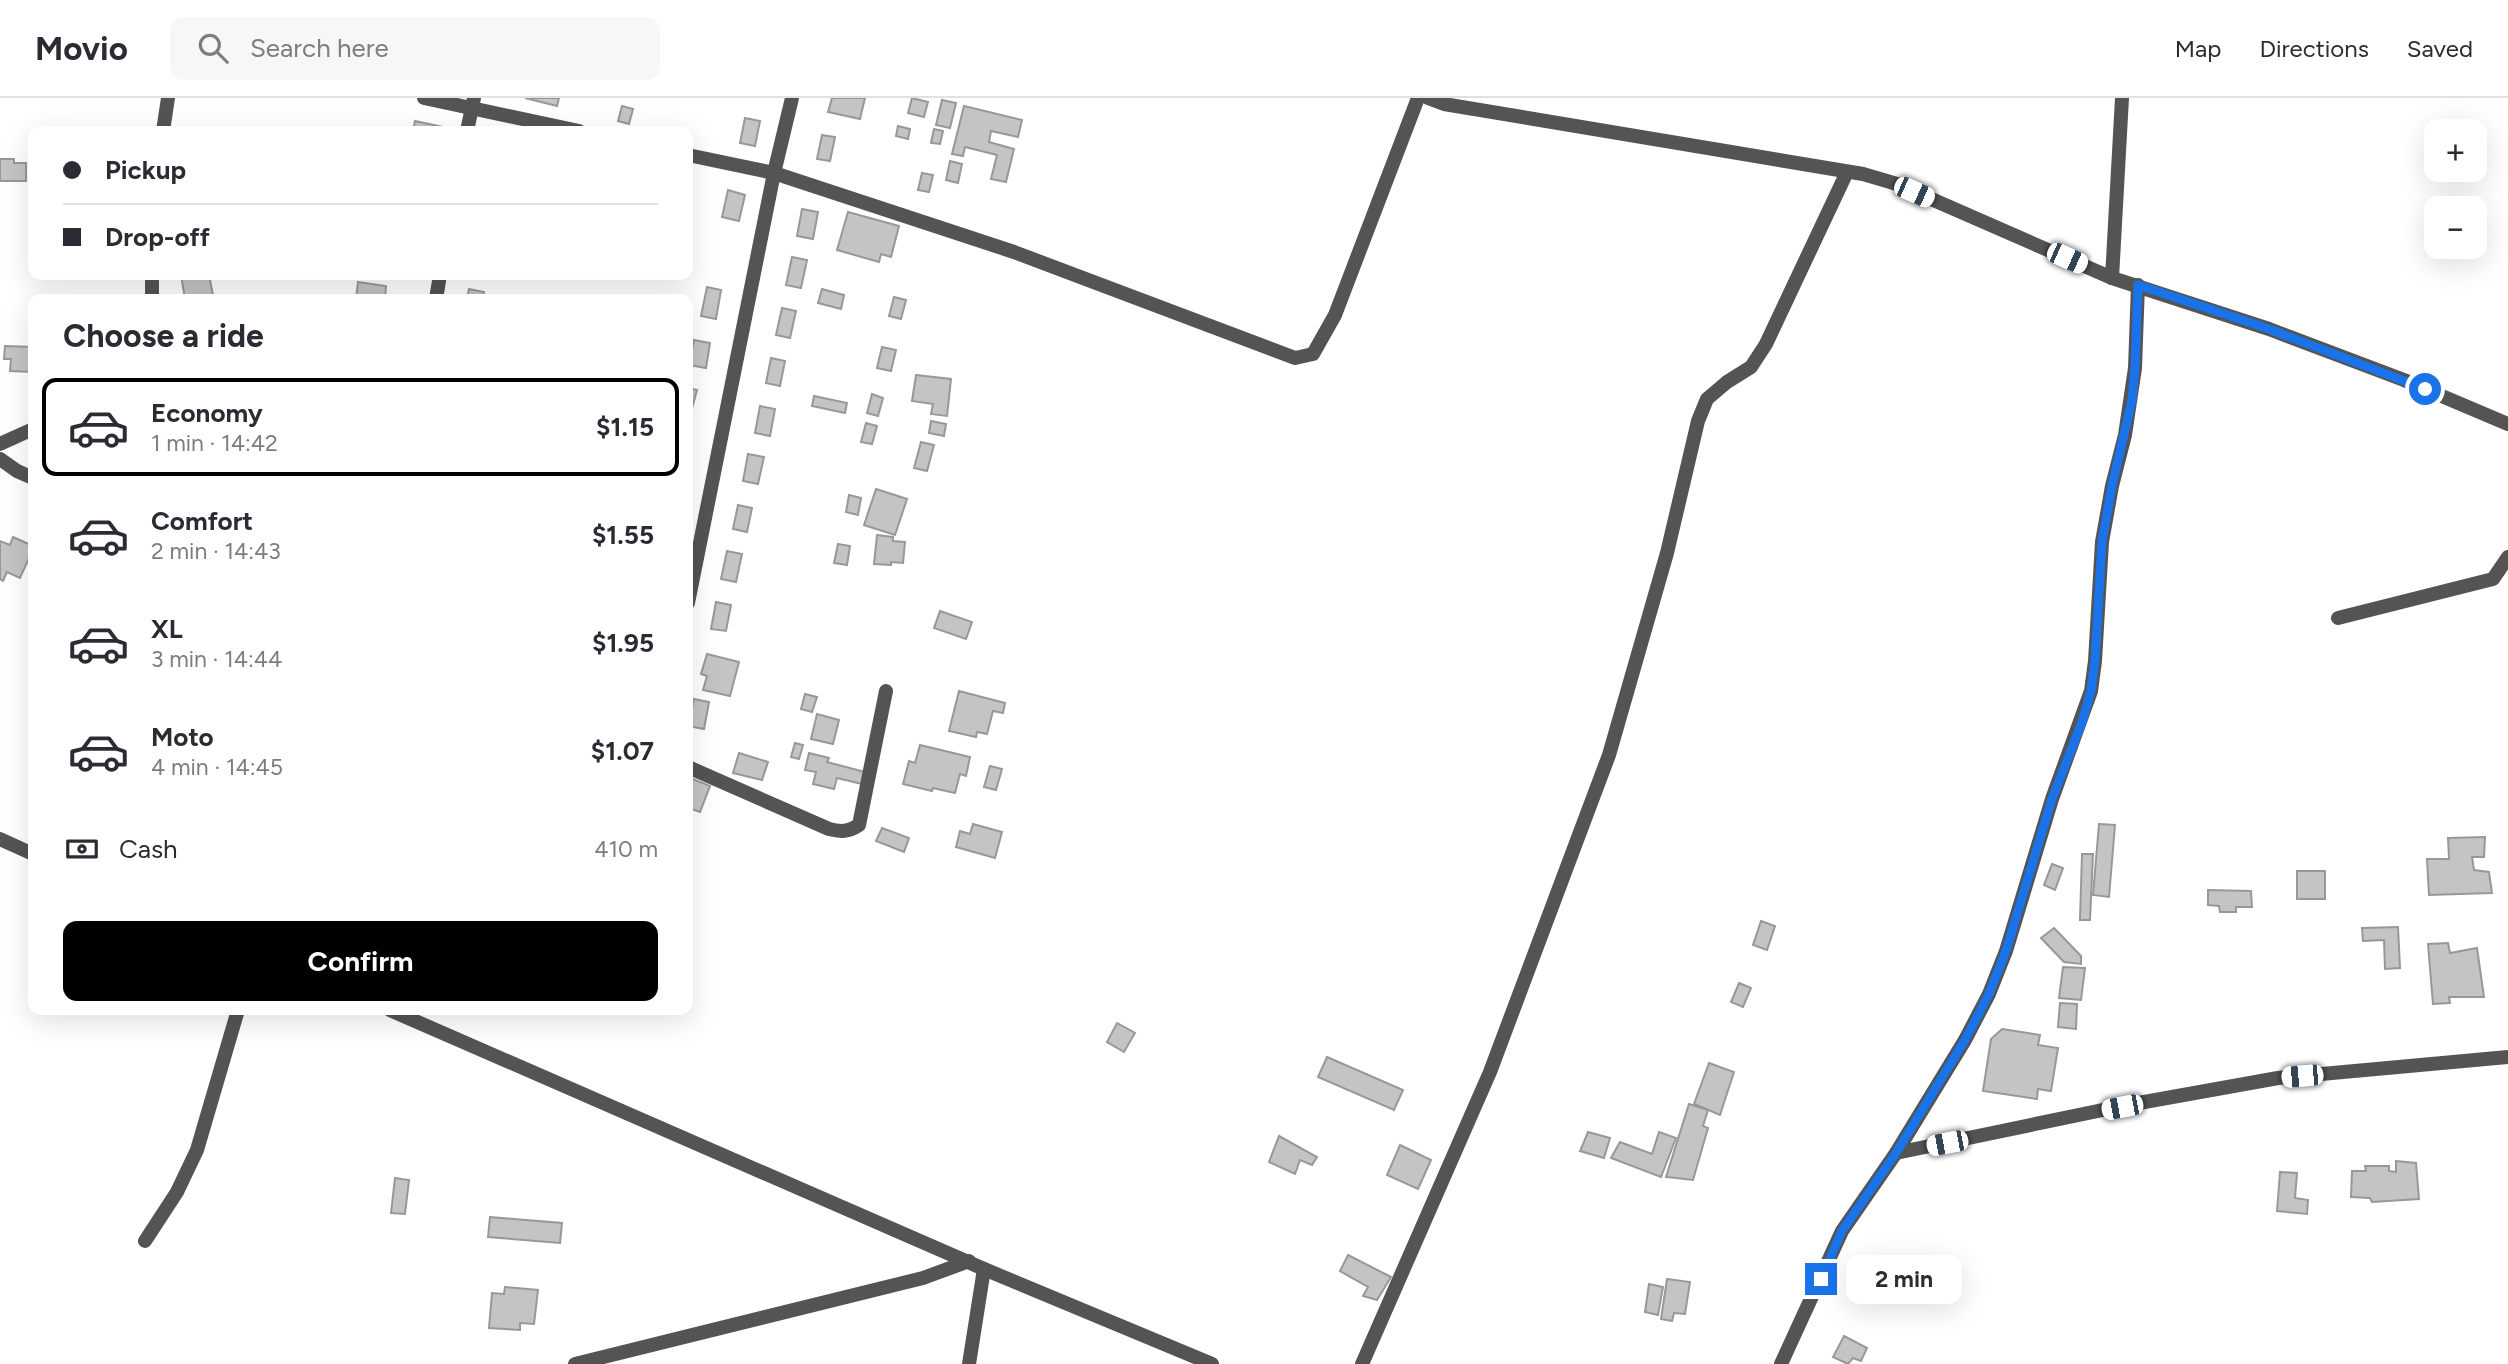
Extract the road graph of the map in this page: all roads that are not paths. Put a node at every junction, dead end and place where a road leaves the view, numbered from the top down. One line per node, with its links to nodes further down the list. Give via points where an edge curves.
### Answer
1 (169, 98): 8 (street)
2 (424, 98): 7 (street)
3 (792, 98): 13 (street)
4 (1418, 98): 13 (street, via 1335,315 1313,354 1295,358 1014,252)
5 (1428, 98): 12 (street)
6 (2122, 98): 14 (street)
7 (473, 103): 9 (street); 10 (street)
8 (164, 126)
9 (468, 126)
10 (560, 126)
11 (693, 156): 13 (street)
12 (1847, 172): 14 (street, via 1897,184); 38 (street, via 1766,344 1751,367 1707,399 1698,421 1667,553 1609,755 1490,1072)
13 (774, 173): 22 (street)
14 (2112, 278): 15 (street)
15 (2138, 285): 16 (street, via 2269,329); 31 (street, via 2132,400 2102,542 2091,691 1989,994)
16 (2508, 424)
17 (28, 431): 18 (street)
18 (0, 444)
19 (0, 459): 20 (street)
20 (28, 476)
21 (2508, 557): 23 (street, via 2493,579)
22 (693, 578)
23 (2338, 618)
24 (886, 691): 25 (street, via 859,825 850,831 829,829)
25 (693, 769)
26 (0, 839): 27 (street)
27 (28, 851)
28 (237, 1015): 32 (street, via 197,1150)
29 (402, 1015): 33 (street)
30 (2508, 1057): 31 (street, via 2278,1078)
31 (1896, 1153): 39 (street, via 1842,1231)
32 (145, 1241)
33 (969, 1261): 34 (street); 35 (street, via 923,1278)
34 (984, 1269): 36 (street); 37 (street)
35 (575, 1364)
36 (969, 1364)
37 (1212, 1364)
38 (1362, 1364)
39 (1781, 1364)

